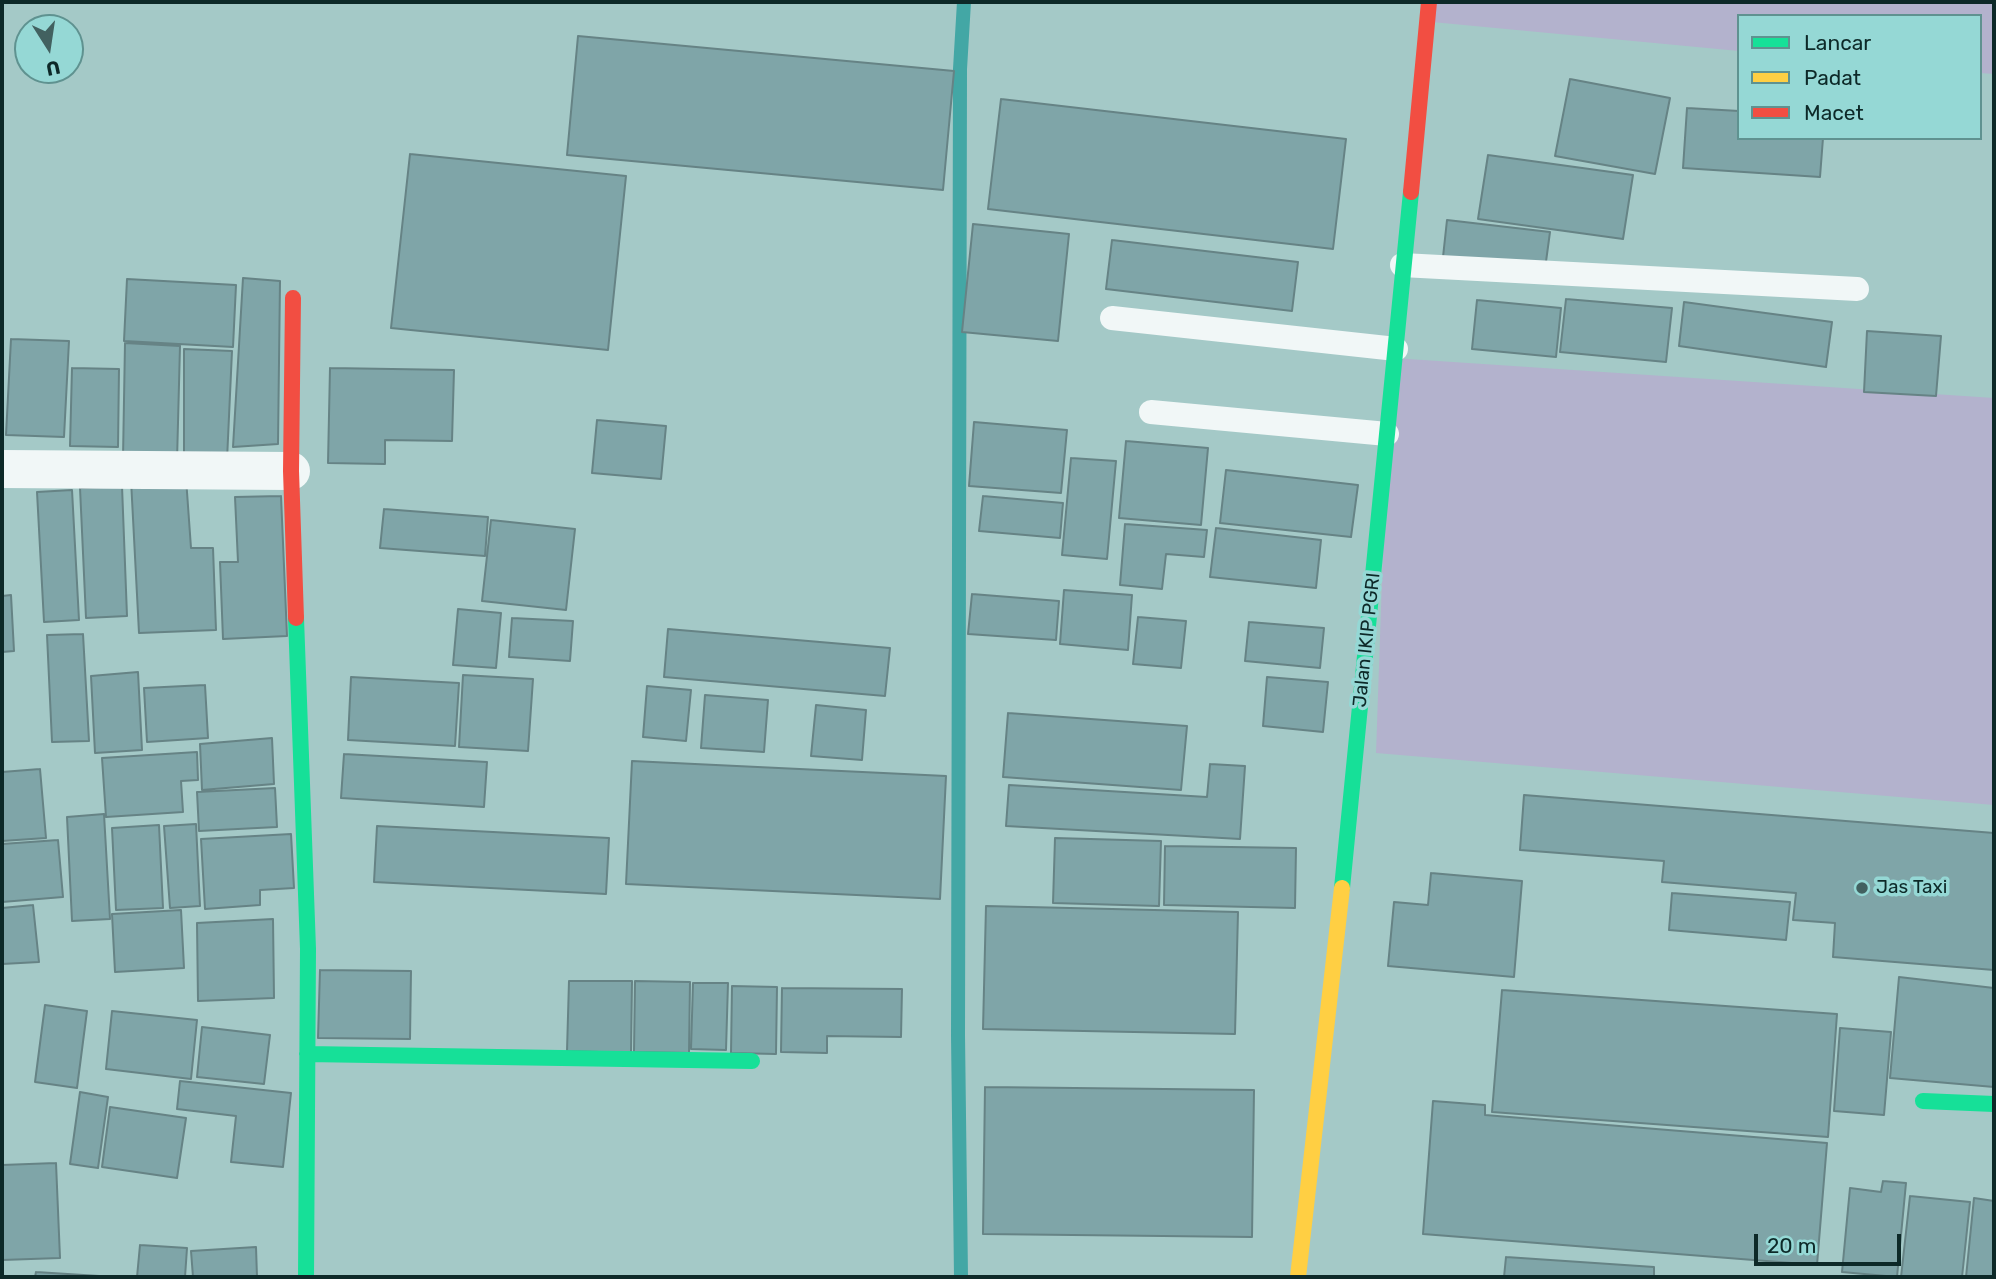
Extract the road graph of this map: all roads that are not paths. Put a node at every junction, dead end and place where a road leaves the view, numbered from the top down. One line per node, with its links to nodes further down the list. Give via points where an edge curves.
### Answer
1 (1429, 2): 2 (street, Jalan IKIP PGRI)
2 (1402, 265): 3 (lane); 6 (street, Jalan IKIP PGRI)
3 (1857, 289)
4 (293, 298): 10 (street)
5 (1111, 318): 6 (lane)
6 (1396, 349): 8 (street, Jalan IKIP PGRI)
7 (1151, 412): 8 (lane)
8 (1387, 434): 16 (street, Jalan IKIP PGRI)
9 (2, 469): 10 (street)
10 (291, 471): 11 (street)
11 (307, 1054): 12 (street); 15 (street)
12 (752, 1061)
13 (1923, 1101): 14 (street)
14 (1994, 1104)
15 (306, 1277)
16 (1298, 1277)

